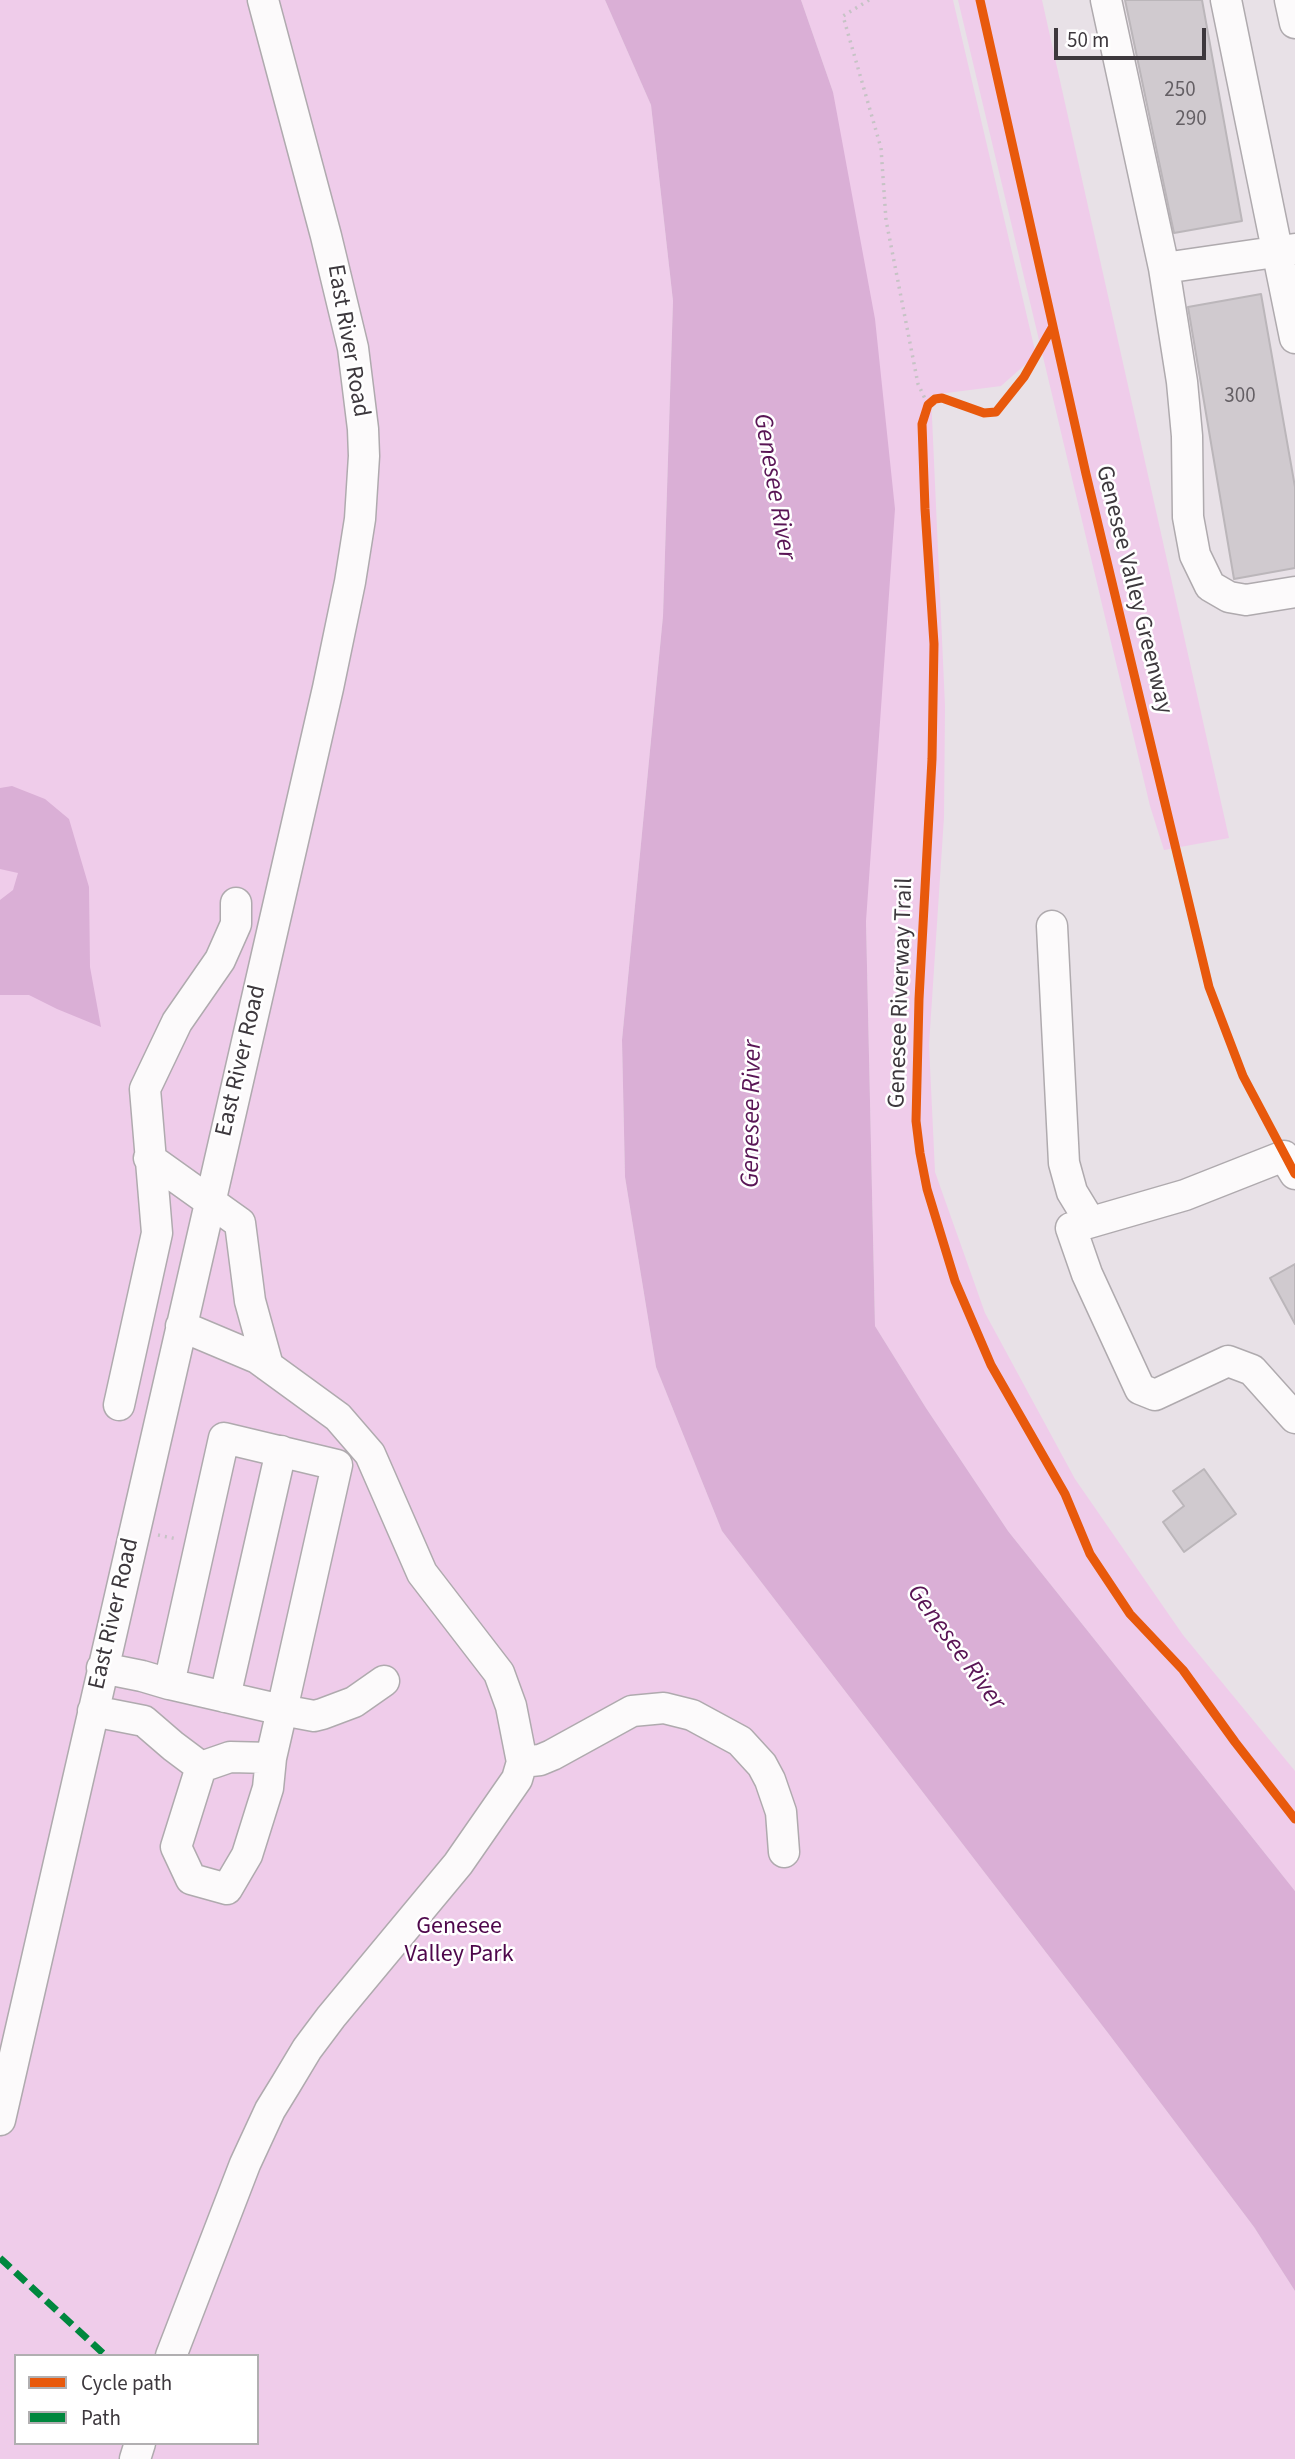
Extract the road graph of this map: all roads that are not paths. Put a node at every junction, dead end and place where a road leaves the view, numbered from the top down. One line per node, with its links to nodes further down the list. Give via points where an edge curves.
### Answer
1 (263, 0): 14 (street, East River Road, via 348,324 360,401 363,487 340,631)
2 (1106, 0): 7 (street)
3 (1226, 0): 6 (street)
4 (1290, 0): 5 (street)
5 (1295, 23)
6 (1286, 251): 7 (street); 8 (street)
7 (1164, 268): 9 (street, via 1182,382 1188,517 1195,555 1210,586 1229,597 1246,600)
8 (1295, 338)
9 (1295, 592)
10 (236, 903): 12 (street, via 236,923 220,960 177,1022 145,1089)
11 (1052, 926): 15 (street, via 1064,1163)
12 (149, 1158): 14 (street); 18 (street, via 156,1233)
13 (1290, 1165): 15 (street)
14 (210, 1200): 16 (street, East River Road); 17 (street, via 240,1223 250,1301)
15 (1088, 1223): 19 (street, via 1071,1228 1140,1389 1156,1395 1228,1361 1252,1370)
16 (181, 1326): 17 (street); 21 (street, East River Road)
17 (268, 1366): 28 (street, via 338,1417 370,1454 422,1573 499,1673)
18 (119, 1405)
19 (1295, 1418)
20 (281, 1451): 23 (street, via 224,1438); 24 (street); 25 (street, via 337,1465)
21 (102, 1668): 23 (street); 26 (street, East River Road)
22 (384, 1681): 25 (street, via 355,1702 322,1714)
23 (169, 1684): 24 (street)
24 (225, 1696): 25 (street)
25 (282, 1710): 27 (street)
26 (93, 1711): 29 (street, via 144,1721); 31 (street, East River Road)
27 (271, 1758): 29 (street, via 230,1756); 29 (street, via 268,1788 247,1855 227,1889 191,1879 176,1847)
28 (522, 1762): 30 (street, via 552,1755 632,1711 664,1708 692,1715 740,1741 762,1765 781,1812); 32 (street, via 517,1779 458,1864 331,2017 286,2084 226,2210)
29 (201, 1767)
30 (784, 1852)
31 (0, 2120)
32 (172, 2354)

